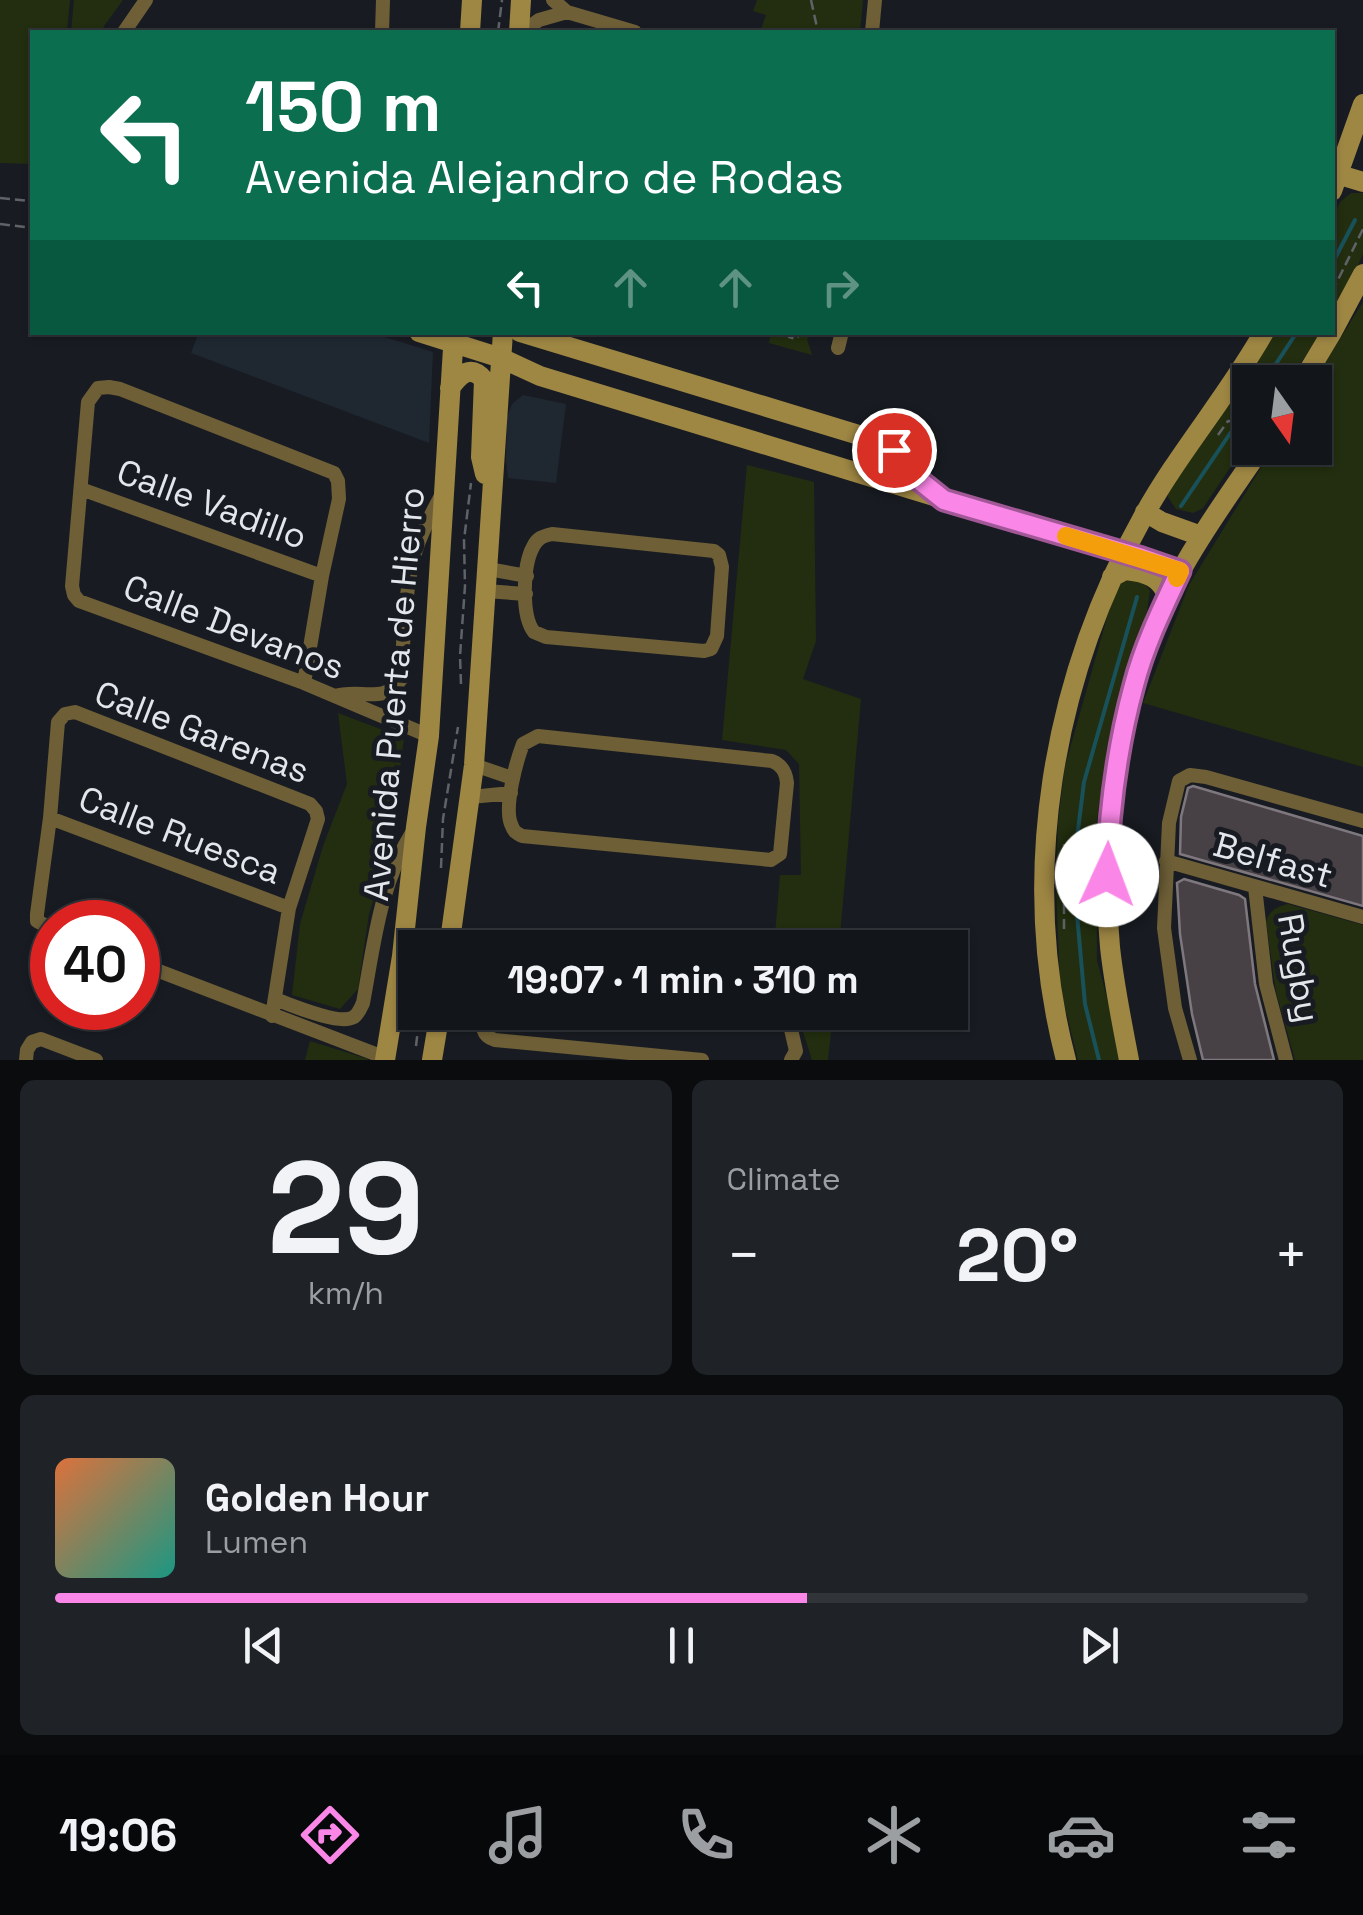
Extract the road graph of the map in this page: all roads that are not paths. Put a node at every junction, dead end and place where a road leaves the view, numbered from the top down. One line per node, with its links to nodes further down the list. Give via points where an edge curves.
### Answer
1 (146, 0): 8 (street)
2 (383, 0): 9 (street)
3 (472, 0): 10 (street)
4 (521, 0): 11 (street)
5 (552, 0): 7 (street)
6 (875, 0): 14 (street)
7 (567, 12): 12 (street); 13 (street)
8 (125, 30)
9 (382, 30)
10 (470, 30)
11 (521, 30)
12 (524, 30)
13 (629, 30)
14 (872, 30)
15 (1363, 104): 17 (street)
16 (1363, 182): 17 (street)
17 (1336, 183)
18 (1363, 274): 19 (street)
19 (1335, 326)
20 (503, 335): 25 (street)
21 (530, 335): 30 (street)
22 (1262, 335): 39 (street)
23 (1330, 335): 26 (street)
24 (454, 338): 25 (street); 28 (street, Avenida Puerta de Hierro)
25 (501, 358): 27 (street); 29 (street)
26 (1312, 365)
27 (540, 376): 29 (street, via 509,392); 31 (street)
28 (450, 388): 35 (street, Avenida Puerta de Hierro); 37 (street, via 470,371 484,380 481,457)
29 (499, 406): 37 (street)
30 (792, 413): 31 (street); 32 (street, via 886,444)
31 (780, 448): 34 (street)
32 (900, 458): 34 (street, via 889,477); 38 (street)
33 (1249, 465): 40 (street)
34 (881, 478): 38 (street)
35 (446, 487): 50 (street, via 416,552 401,679 386,694); 51 (street, Avenida Puerta de Hierro)
36 (81, 489): 43 (street, Calle Vadillo); 43 (street, via 88,402 98,388 120,389 334,473 338,499); 49 (street, Calle Devanos, via 72,586 79,601)
37 (492, 490): 46 (street)
38 (944, 500): 41 (street)
39 (1145, 512): 40 (street); 41 (street)
40 (1202, 536): 42 (street)
41 (1124, 552): 42 (street); 45 (street)
42 (1180, 571): 48 (street)
43 (322, 576): 49 (street)
44 (527, 576): 46 (street); 47 (street); 47 (street, via 531,549 546,534 714,551 722,568 717,636 704,651 546,637 529,627)
45 (1112, 577): 48 (street, via 1125,570 1154,576); 76 (street, via 1062,720 1046,840 1048,954)
46 (487, 580): 47 (street); 52 (street)
47 (526, 594)
48 (1168, 597): 77 (street, via 1134,683 1109,821 1110,946)
49 (304, 683): 50 (street, Calle Devanos)
50 (334, 697): 51 (street, Calle Devanos)
51 (429, 736): 57 (street, Avenida Puerta de Hierro)
52 (474, 765): 53 (street); 54 (street)
53 (512, 786): 53 (street, via 509,819 522,836 771,860 780,854 786,775 772,761 538,736 523,744); 54 (street)
54 (471, 797): 63 (street)
55 (50, 818): 60 (street); 61 (street, Calle Ruesca); 61 (street, Calle Garenas, via 58,722 75,712 310,804 318,818)
56 (1363, 820): 58 (street, via 1190,774 1177,785)
57 (416, 826): 65 (street, via 387,885 359,1012 334,1018); 70 (street, Avenida Puerta de Hierro)
58 (1166, 861): 59 (street, Belfast); 78 (street, via 1164,928)
59 (1255, 886): 62 (street, Belfast); 79 (street, Rugby, via 1266,984)
60 (40, 900)
61 (289, 908): 65 (street)
62 (1363, 917)
63 (453, 930)
64 (160, 972): 66 (street)
65 (275, 999): 66 (street)
66 (272, 1016): 70 (street)
67 (433, 1030): 71 (street)
68 (484, 1030): 74 (street, via 495,1040)
69 (791, 1030): 75 (street)
70 (386, 1059)
71 (423, 1059)
72 (26, 1060): 73 (street, via 32,1042 41,1039)
73 (96, 1060)
74 (702, 1060)
75 (791, 1060)
76 (1066, 1060)
77 (1129, 1060)
78 (1190, 1060)
79 (1286, 1060)

